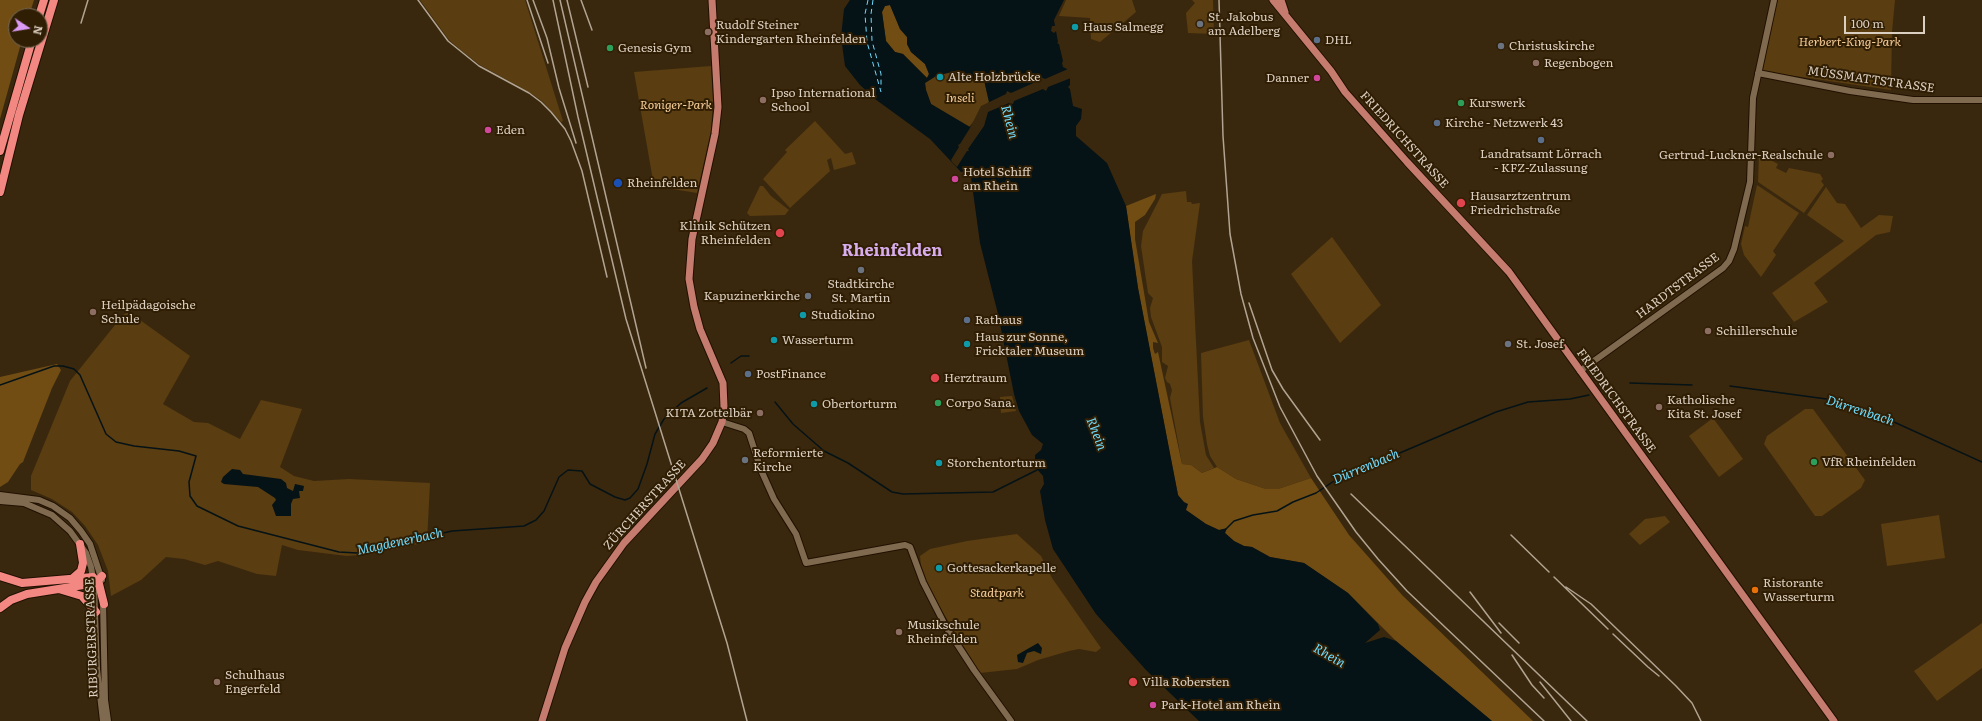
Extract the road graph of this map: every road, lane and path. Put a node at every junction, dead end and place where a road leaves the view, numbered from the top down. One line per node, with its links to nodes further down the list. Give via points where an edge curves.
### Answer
1 (54, 0): 11 (highway, via 17,122)
2 (712, 0): 13 (main road, ZÜRCHERSTRASSE, via 718,107 715,134 692,239 689,279 700,329 723,383)
3 (1273, 0): 6 (main road)
4 (1281, 0): 6 (main road)
5 (1774, 0): 8 (street, HARDTSTRASSE)
6 (1286, 14): 12 (main road, FRIEDRICHSTRASSE, via 1345,92 1509,272)
7 (30, 48): 10 (highway)
8 (1758, 74): 9 (street, MÜSSMATTSTRASSE, via 1913,100); 12 (street, HARDTSTRASSE, via 1753,98 1751,176 1729,262)
9 (1982, 100)
10 (0, 151)
11 (0, 192)
12 (1580, 371): 29 (main road, FRIEDRICHSTRASSE)
13 (722, 422): 27 (main road, ZÜRCHERSTRASSE, via 713,443 702,459 624,543 596,582 565,648); 28 (street, via 749,433 765,480 796,534 806,563 905,545 910,547 923,582 946,627)
14 (0, 495): 15 (street, RIBURGERSTRASSE)
15 (16, 498): 16 (street, RIBURGERSTRASSE); 17 (street, RIBURGERSTRASSE, via 52,515); 20 (street, RIBURGERSTRASSE, via 45,502 70,518 90,544)
16 (0, 501)
17 (80, 544): 19 (highway, via 83,563 81,571); 20 (street, RIBURGERSTRASSE)
18 (0, 576): 19 (highway, via 22,583)
19 (73, 578): 20 (highway)
20 (97, 579): 21 (highway); 22 (highway); 24 (street, RIBURGERSTRASSE)
21 (59, 590): 23 (highway, via 27,594); 24 (highway, via 82,596)
22 (104, 604): 26 (street, RIBURGERSTRASSE, via 105,700)
23 (2, 606)
24 (96, 612): 25 (street, RIBURGERSTRASSE, via 97,669)
25 (103, 721)
26 (108, 721)
27 (542, 721)
28 (1011, 721)
29 (1834, 721)

